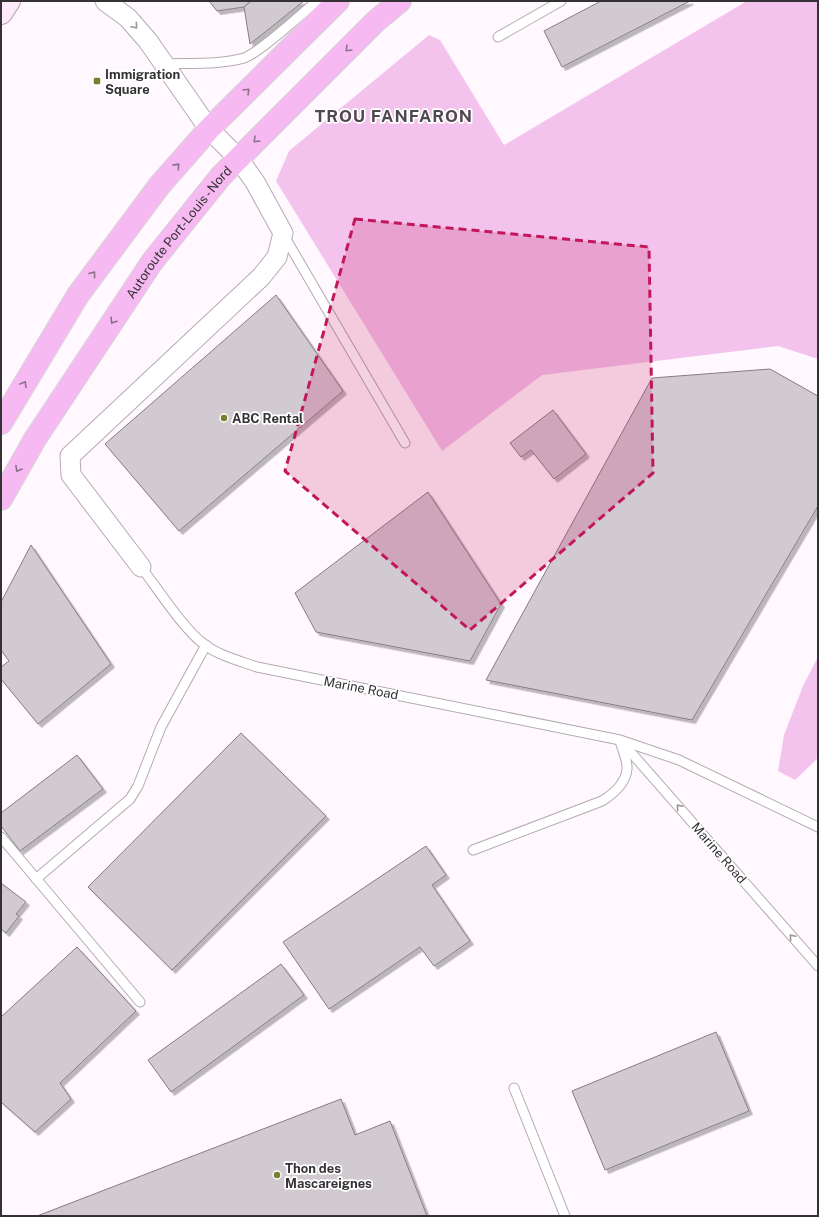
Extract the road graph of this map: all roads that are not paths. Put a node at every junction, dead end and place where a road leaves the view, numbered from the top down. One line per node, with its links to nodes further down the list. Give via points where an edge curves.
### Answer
1 (9, 1): 7 (street)
2 (105, 1): 9 (street, one-way to 9, via 128,18)
3 (317, 1): 9 (lane, via 245,58)
4 (338, 1): 10 (highway, one-way to 4)
5 (400, 1): 11 (highway, Autoroute Port-Louis - Nord, one-way to 11, via 376,21)
6 (561, 1): 8 (lane)
7 (1, 14)
8 (498, 37)
9 (164, 64): 10 (street)
10 (209, 129): 11 (street); 13 (highway, one-way to 10, via 78,295 159,186)
11 (238, 158): 12 (street, via 255,182); 15 (highway, Autoroute Port-Louis - Nord, one-way to 15, via 152,262 35,439)
12 (283, 233): 14 (lane); 16 (street, via 277,257 261,277 70,456 71,475)
13 (2, 420)
14 (405, 443)
15 (1, 499)
16 (141, 567): 17 (lane, Marine Road, via 189,630)
17 (206, 646): 18 (lane, Marine Road, via 257,667); 22 (lane, via 161,728 138,786 130,799)
18 (620, 740): 19 (lane, Marine Road, via 679,760); 21 (lane, via 627,769 621,785 613,794 602,801); 23 (lane, Marine Road, one-way to 18)
19 (818, 827)
20 (1, 837): 22 (lane)
21 (473, 850)
22 (36, 879): 24 (lane)
23 (818, 966)
24 (140, 1002)
25 (514, 1088): 26 (lane)
26 (565, 1216)

